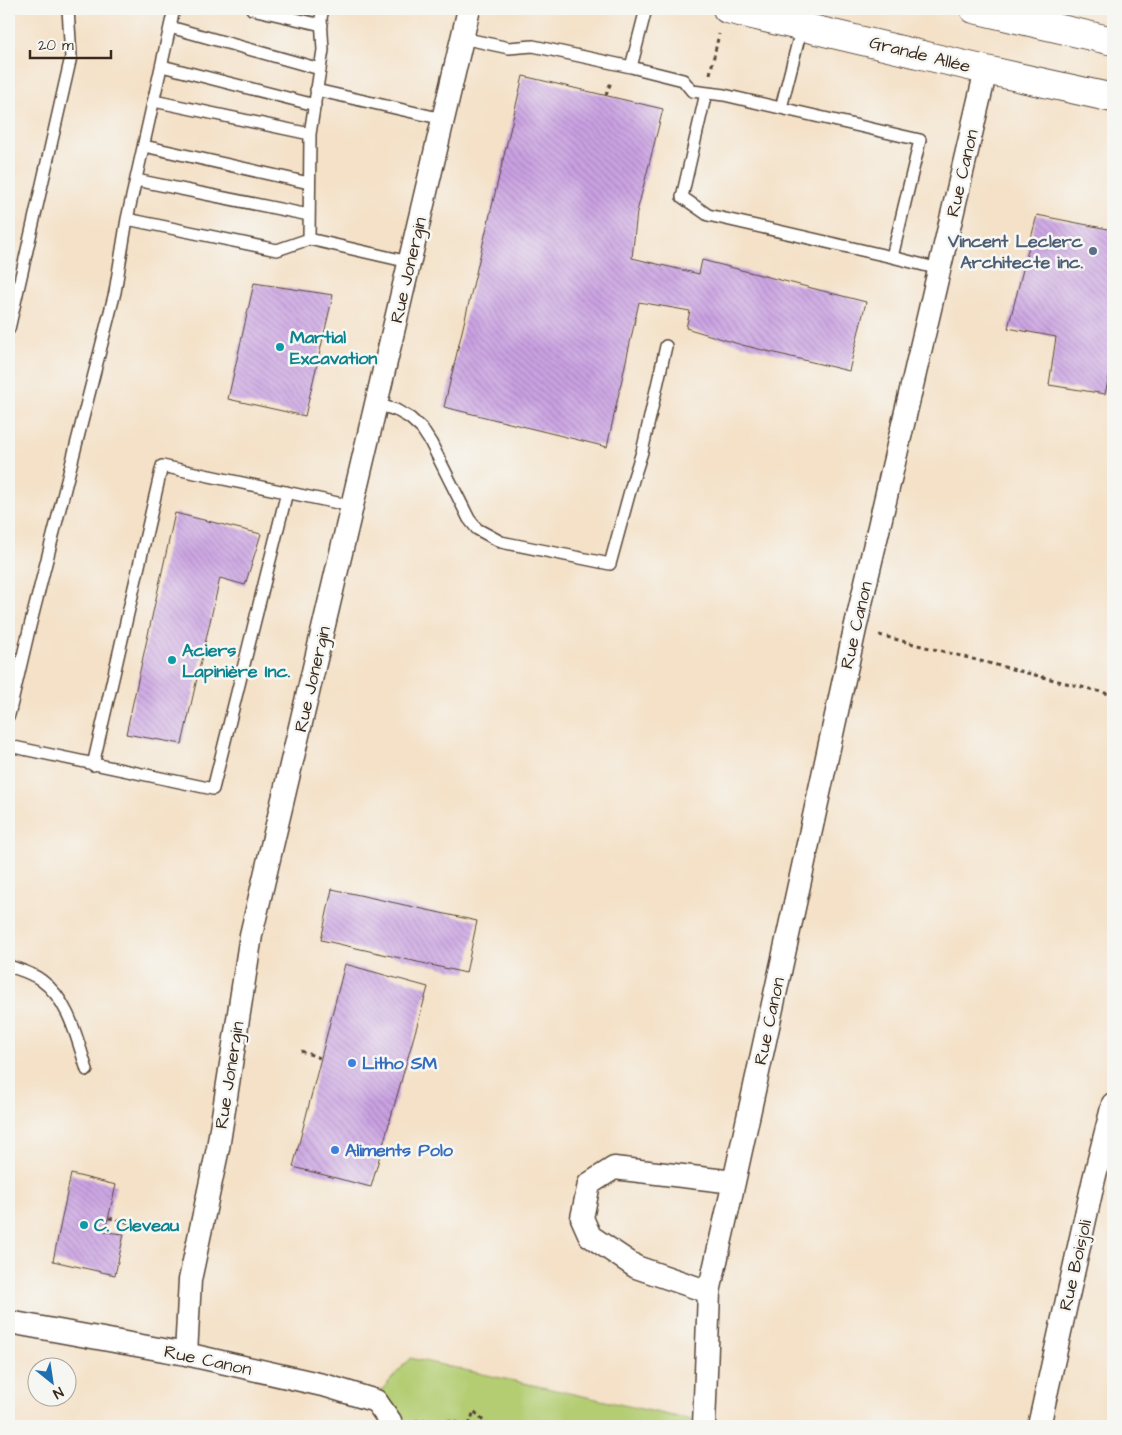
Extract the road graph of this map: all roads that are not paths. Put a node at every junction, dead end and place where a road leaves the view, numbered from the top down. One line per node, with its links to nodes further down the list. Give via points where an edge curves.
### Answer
1 (68, 9): 35 (lane, via 71,57)
2 (174, 9): 11 (lane)
3 (252, 9): 9 (lane)
4 (323, 9): 9 (lane)
5 (469, 9): 12 (street, Rue Jonergin)
6 (646, 9): 15 (lane)
7 (974, 9): 13 (main road)
8 (723, 21): 10 (main road, Grande Allée)
9 (322, 26): 16 (lane)
10 (802, 26): 17 (main road, Grande Allée); 23 (lane)
11 (170, 28): 14 (lane); 16 (lane)
12 (462, 38): 15 (lane, via 509,48 532,46); 24 (street, Rue Jonergin)
13 (1113, 41)
14 (162, 66): 21 (lane); 22 (lane)
15 (631, 67): 19 (lane, via 683,80 692,91)
16 (320, 69): 18 (lane)
17 (986, 70): 20 (main road, Grande Allée); 34 (street, Rue Canon)
18 (316, 90): 22 (lane); 24 (lane)
19 (706, 94): 23 (lane); 32 (lane, via 682,197 708,215)
20 (1113, 98)
21 (154, 101): 25 (lane); 26 (lane)
22 (315, 105): 25 (lane)
23 (781, 108): 32 (lane, via 920,140)
24 (443, 119): 33 (street, Rue Jonergin)
25 (310, 134): 28 (lane)
26 (144, 146): 27 (lane); 28 (lane)
27 (136, 180): 29 (lane); 30 (lane)
28 (309, 183): 29 (lane)
29 (309, 215): 31 (lane)
30 (127, 219): 31 (lane, via 277,250); 40 (lane, via 115,292)
31 (309, 239): 33 (lane)
32 (892, 257): 34 (lane)
33 (410, 262): 37 (street, Rue Jonergin)
34 (939, 269): 48 (street, Rue Canon, via 855,629)
35 (9, 329)
36 (666, 346): 37 (lane, via 642,452 610,564 500,542 477,529 422,429 396,410)
37 (376, 404): 39 (street, Rue Jonergin)
38 (286, 492): 39 (lane); 43 (lane, via 213,789); 43 (lane, via 162,466)
39 (352, 506): 51 (street, Rue Jonergin, via 251,935 218,1148 190,1280)
40 (14, 670): 41 (lane)
41 (9, 714)
42 (9, 746): 43 (lane)
43 (93, 765)
44 (9, 966): 45 (lane, via 41,980 63,1004)
45 (87, 1070)
46 (1113, 1104): 47 (street, Rue Boisjoli)
47 (1104, 1181): 54 (street, Rue Boisjoli)
48 (734, 1182): 49 (street, Rue Canon); 49 (street, via 614,1168 590,1184 582,1218 590,1236 636,1267)
49 (709, 1292): 53 (street, Rue Canon)
50 (9, 1322): 51 (street, Rue Canon)
51 (186, 1354): 52 (street, Rue Canon, via 327,1386 376,1401)
52 (391, 1424)
53 (704, 1426)
54 (1039, 1426)

